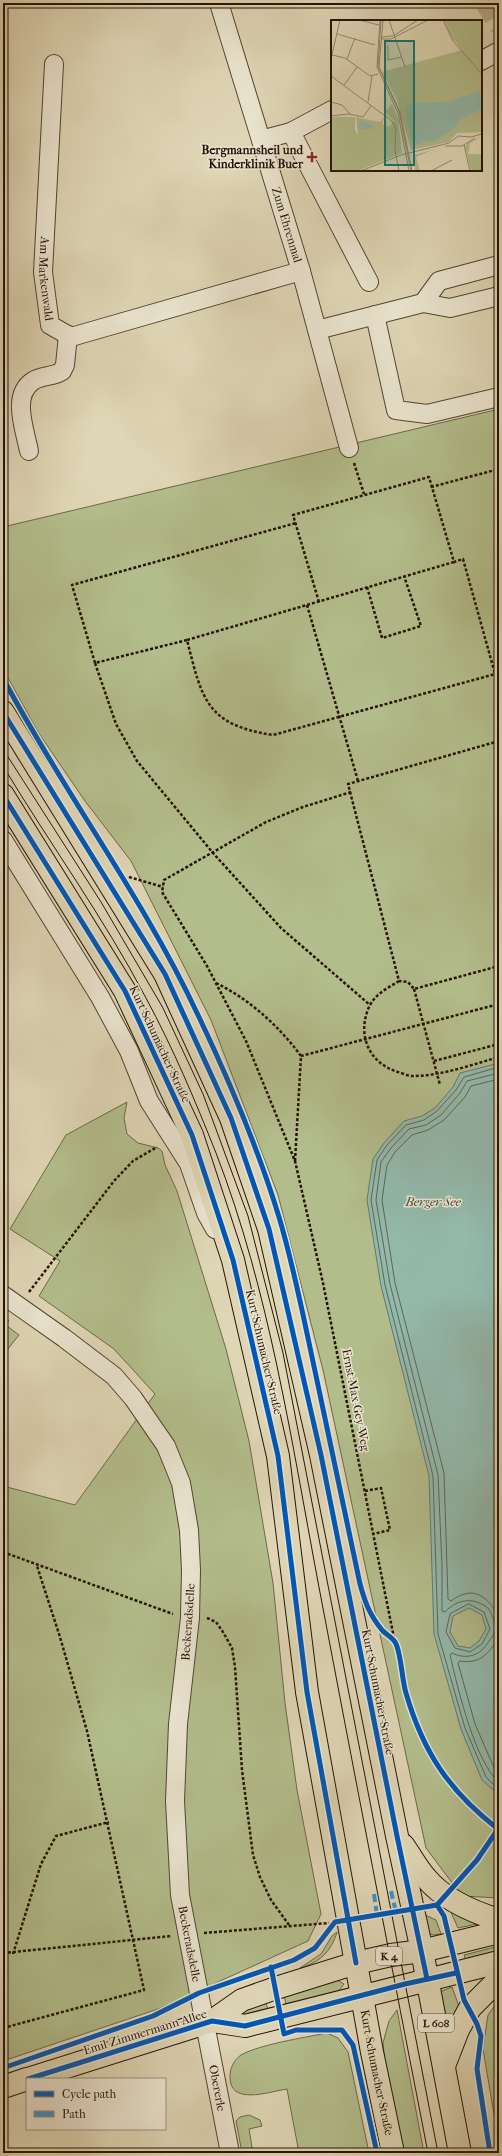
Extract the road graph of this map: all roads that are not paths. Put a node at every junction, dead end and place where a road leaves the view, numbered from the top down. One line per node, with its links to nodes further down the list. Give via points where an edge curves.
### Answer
1 (219, 3): 7 (street, Zum Ehrenmal)
2 (499, 51): 3 (street)
3 (482, 60)
4 (54, 64): 15 (street, Am Markenwald, via 43,272 50,325)
5 (331, 111): 6 (street)
6 (291, 132): 7 (street); 10 (street)
7 (261, 140): 9 (street, Zum Ehrenmal)
8 (499, 265): 12 (street, via 439,281)
9 (301, 271): 14 (street, Zum Ehrenmal); 15 (street)
10 (369, 282)
11 (499, 296): 12 (street, via 450,308)
12 (422, 303): 13 (street)
13 (375, 315): 14 (street); 16 (street, via 396,410 427,414)
14 (317, 330): 17 (street, Zum Ehrenmal)
15 (68, 336): 18 (street, via 62,371 34,380 26,387 22,396 22,416)
16 (499, 397)
17 (349, 448)
18 (29, 450)
19 (3, 712): 24 (main road, Kurt-Schumacher-Straße / L 608, via 165,974 231,1118 269,1229 321,1455)
20 (3, 795): 22 (main road, Kurt-Schumacher-Straße, via 125,991 192,1135)
21 (3, 840): 22 (street, Kurt-Schumacher-Straße, via 100,997 129,1050 149,1101 189,1164 206,1213)
22 (233, 1260): 29 (main road, Kurt-Schumacher-Straße, via 278,1456 306,1692)
23 (3, 1296): 33 (street, Beckeradsdelle, via 114,1376 133,1398 166,1446 181,1483 189,1530 191,1570 190,1618 178,1724 175,1801 177,1842 180,1895)
24 (397, 1836): 25 (main road, L 608, via 426,1879 445,1895); 27 (main road, Kurt-Schumacher-Straße / L 608)
25 (499, 1920)
26 (499, 1932): 27 (main road, Emil-Zimmermann-Allee / K 4)
27 (422, 1951): 29 (main road, Emil-Zimmermann-Allee / K 4); 30 (main road, Kurt-Schumacher-Straße / L 608)
28 (499, 1962): 30 (main road, Emil-Zimmermann-Allee / K 4)
29 (356, 1963): 32 (main road, Kurt-Schumacher-Straße); 33 (main road, Emil-Zimmermann-Allee / K 4, via 242,2000)
30 (427, 1979): 32 (main road, Emil-Zimmermann-Allee / K 4); 34 (main road, Kurt-Schumacher-Straße / L 608)
31 (499, 1979): 34 (main road, L 608, via 470,2008)
32 (362, 1996): 33 (main road, Emil-Zimmermann-Allee / K 4, via 245,2026); 39 (main road, Kurt-Schumacher-Straße)
33 (208, 2022): 35 (main road, Emil-Zimmermann-Allee / K 4); 38 (street, Obererle)
34 (444, 2066): 40 (main road, Kurt-Schumacher-Straße / L 608)
35 (31, 2078)
36 (26, 2080): 37 (main road, Emil-Zimmermann-Allee / K 4)
37 (3, 2087)
38 (230, 2153)
39 (392, 2153)
40 (460, 2153)

